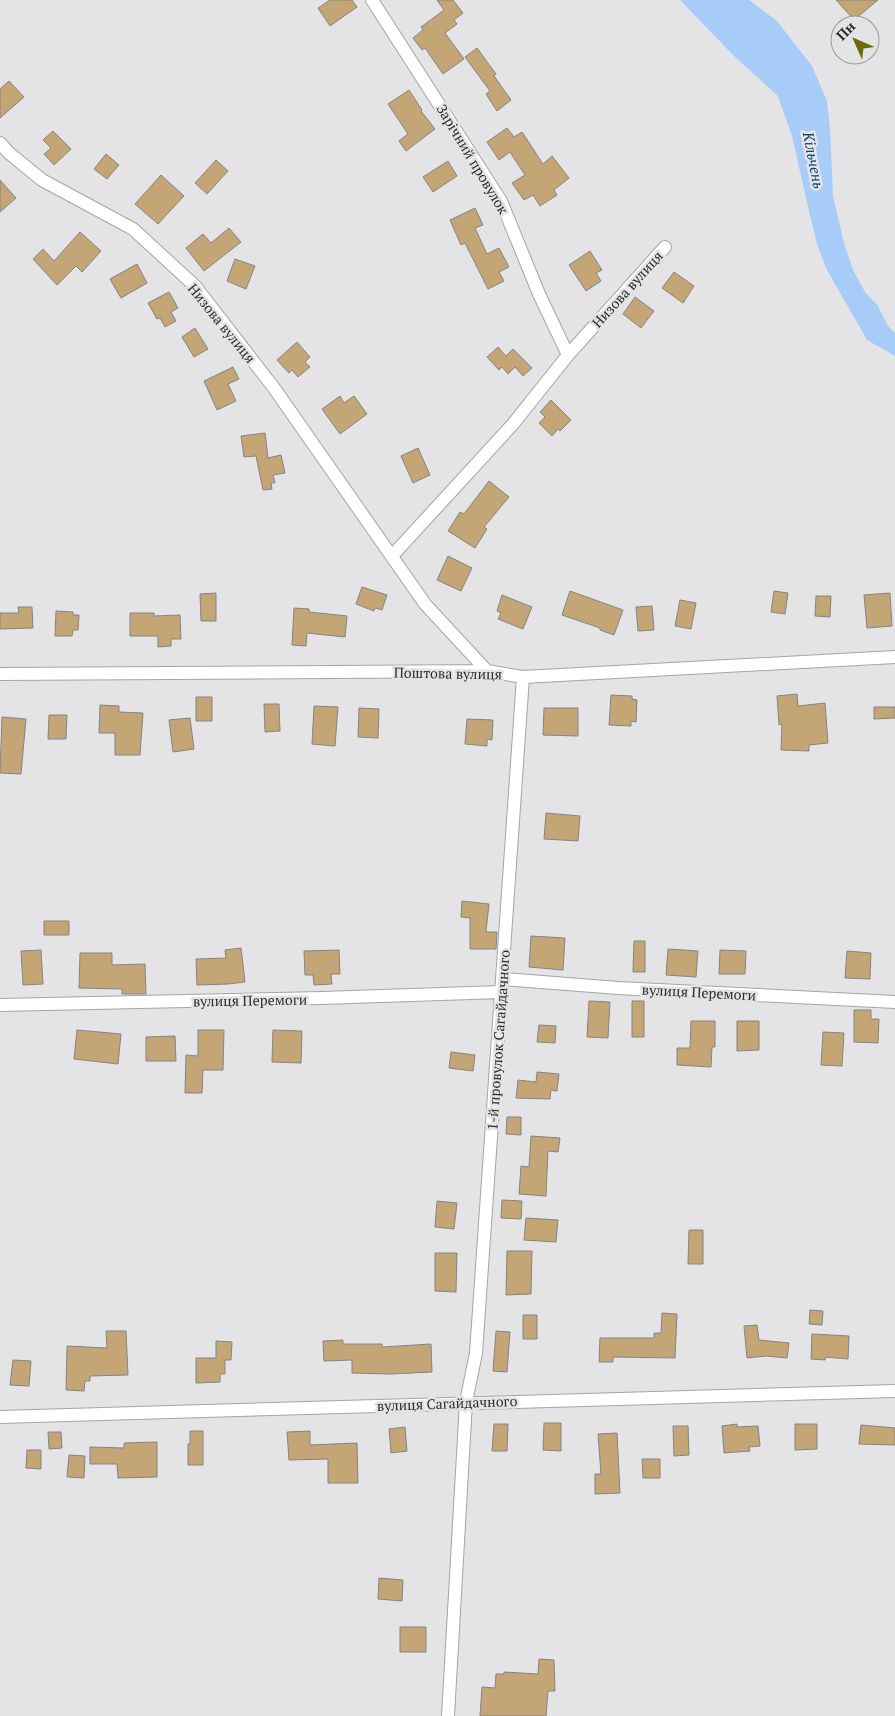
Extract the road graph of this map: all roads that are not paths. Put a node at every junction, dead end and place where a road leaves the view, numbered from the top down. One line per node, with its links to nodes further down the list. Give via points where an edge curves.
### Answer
1 (372, 0): 4 (street, Зарічний провулок, via 501,200)
2 (0, 143): 5 (street, Низова вулиця, via 42,180 133,229 195,286 274,388)
3 (664, 247): 4 (street, Низова вулиця)
4 (568, 355): 5 (street, Низова вулиця, via 513,424)
5 (392, 556): 7 (street, Низова вулиця, via 425,604)
6 (895, 657): 9 (street, Поштова вулиця)
7 (487, 671): 8 (street, Поштова вулиця); 9 (street, Поштова вулиця)
8 (0, 674)
9 (523, 677): 10 (street, 1-й провулок Сагайдачного)
10 (503, 979): 11 (street, 1-й провулок Сагайдачного); 12 (street, вулиця Перемоги)
11 (501, 992): 13 (street, вулиця Перемоги); 15 (street, 1-й провулок Сагайдачного, via 476,1353)
12 (895, 1002)
13 (0, 1005)
14 (895, 1391): 15 (street, вулиця Сагайдачного)
15 (466, 1402): 16 (street, вулиця Сагайдачного); 17 (street, 1-й провулок Сагайдачного)
16 (0, 1417)
17 (448, 1716)

